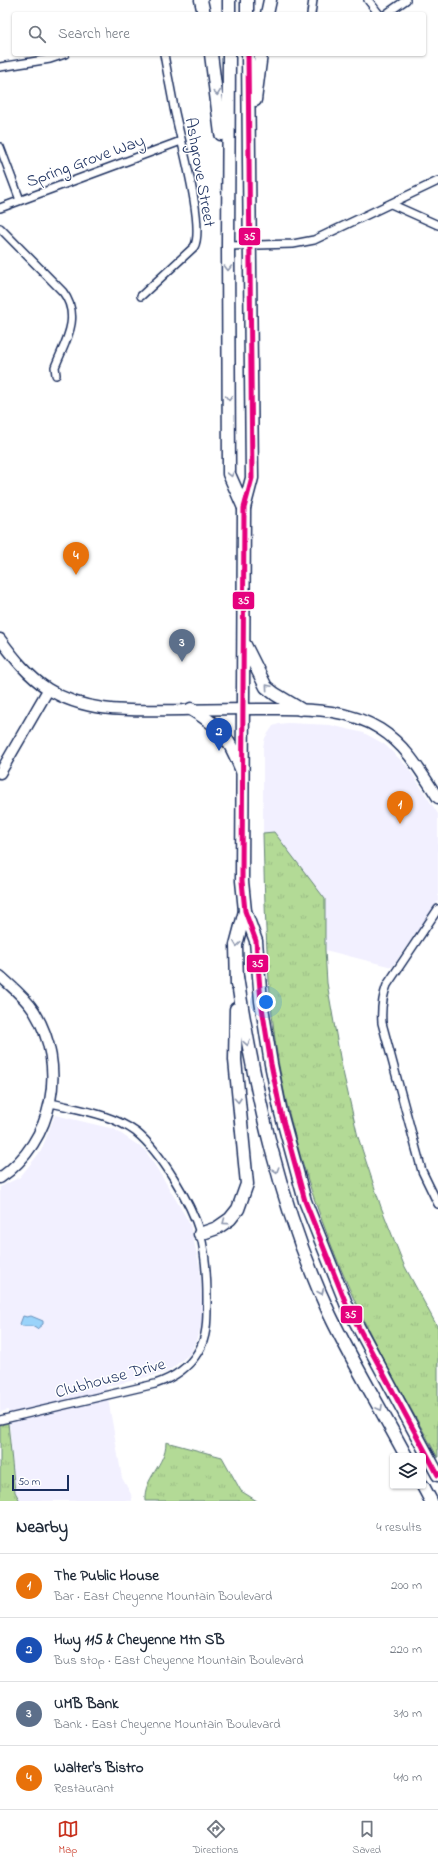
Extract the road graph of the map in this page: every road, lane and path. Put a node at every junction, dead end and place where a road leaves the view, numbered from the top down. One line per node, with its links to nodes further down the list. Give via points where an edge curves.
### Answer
1 (201, 0): 8 (highway)
2 (228, 0): 9 (highway)
3 (247, 0): 10 (highway)
4 (270, 0): 11 (highway)
5 (313, 0): 12 (street)
6 (368, 0): 13 (street)
7 (406, 0): 14 (street)
8 (204, 12)
9 (228, 12)
10 (247, 12)
11 (267, 12)
12 (311, 12)
13 (377, 12)
14 (389, 12)
15 (59, 56): 21 (street)
16 (164, 56): 22 (street, Ashgrove Street)
17 (211, 56): 31 (highway, one-way to 31, via 220,117)
18 (228, 56): 31 (highway)
19 (248, 56): 24 (highway)
20 (260, 56): 24 (highway)
21 (0, 67)
22 (182, 141): 26 (street, Spring Grove Way); 34 (street, Ashgrove Street, via 191,184 197,240 194,247)
23 (0, 147): 26 (street)
24 (249, 171): 33 (highway)
25 (438, 181): 27 (street)
26 (20, 200): 28 (street, Spring Grove Way)
27 (391, 204): 29 (street); 33 (street, via 314,240 294,244)
28 (0, 208)
29 (438, 225)
30 (0, 228): 35 (street, via 69,301 72,323 55,367)
31 (228, 229): 32 (highway)
32 (228, 246): 33 (street); 36 (highway, one-way to 36, via 229,474)
33 (250, 246): 36 (highway, via 252,478)
34 (141, 296)
35 (56, 375)
36 (244, 508): 38 (highway)
37 (0, 639): 39 (street, via 28,674)
38 (244, 643): 40 (highway); 41 (highway, one-way to 38, via 266,687)
39 (48, 690): 42 (street, via 68,699 101,708); 43 (street)
40 (244, 709): 41 (street); 42 (street); 44 (highway)
41 (300, 709): 45 (street, via 338,713 379,728 391,736 408,754)
42 (191, 710): 44 (highway, via 209,720 225,735)
43 (0, 773)
44 (243, 774): 47 (highway, via 242,881)
45 (438, 798)
46 (438, 909): 52 (street, via 387,985 381,1013 422,1171)
47 (245, 911): 49 (highway, one-way to 49, via 236,945); 56 (highway, via 256,941 274,1078 293,1159 306,1201 347,1306)
48 (0, 976): 50 (street, via 33,1009 48,1040 53,1074)
49 (237, 977): 53 (highway, one-way to 53, via 235,1060 247,1184 238,1209 230,1219 217,1228); 55 (highway, one-way to 55, via 261,1110 288,1207 330,1314)
50 (51, 1103): 51 (street, via 29,1150); 53 (street, Clubhouse Drive, via 121,1122 152,1147 174,1180)
51 (0, 1178)
52 (438, 1204)
53 (200, 1234): 54 (street, Clubhouse Drive, via 207,1267 207,1323 199,1351 181,1372 155,1384)
54 (0, 1420)
55 (404, 1453)
56 (438, 1475)
57 (425, 1489): 58 (highway)
58 (431, 1501)

